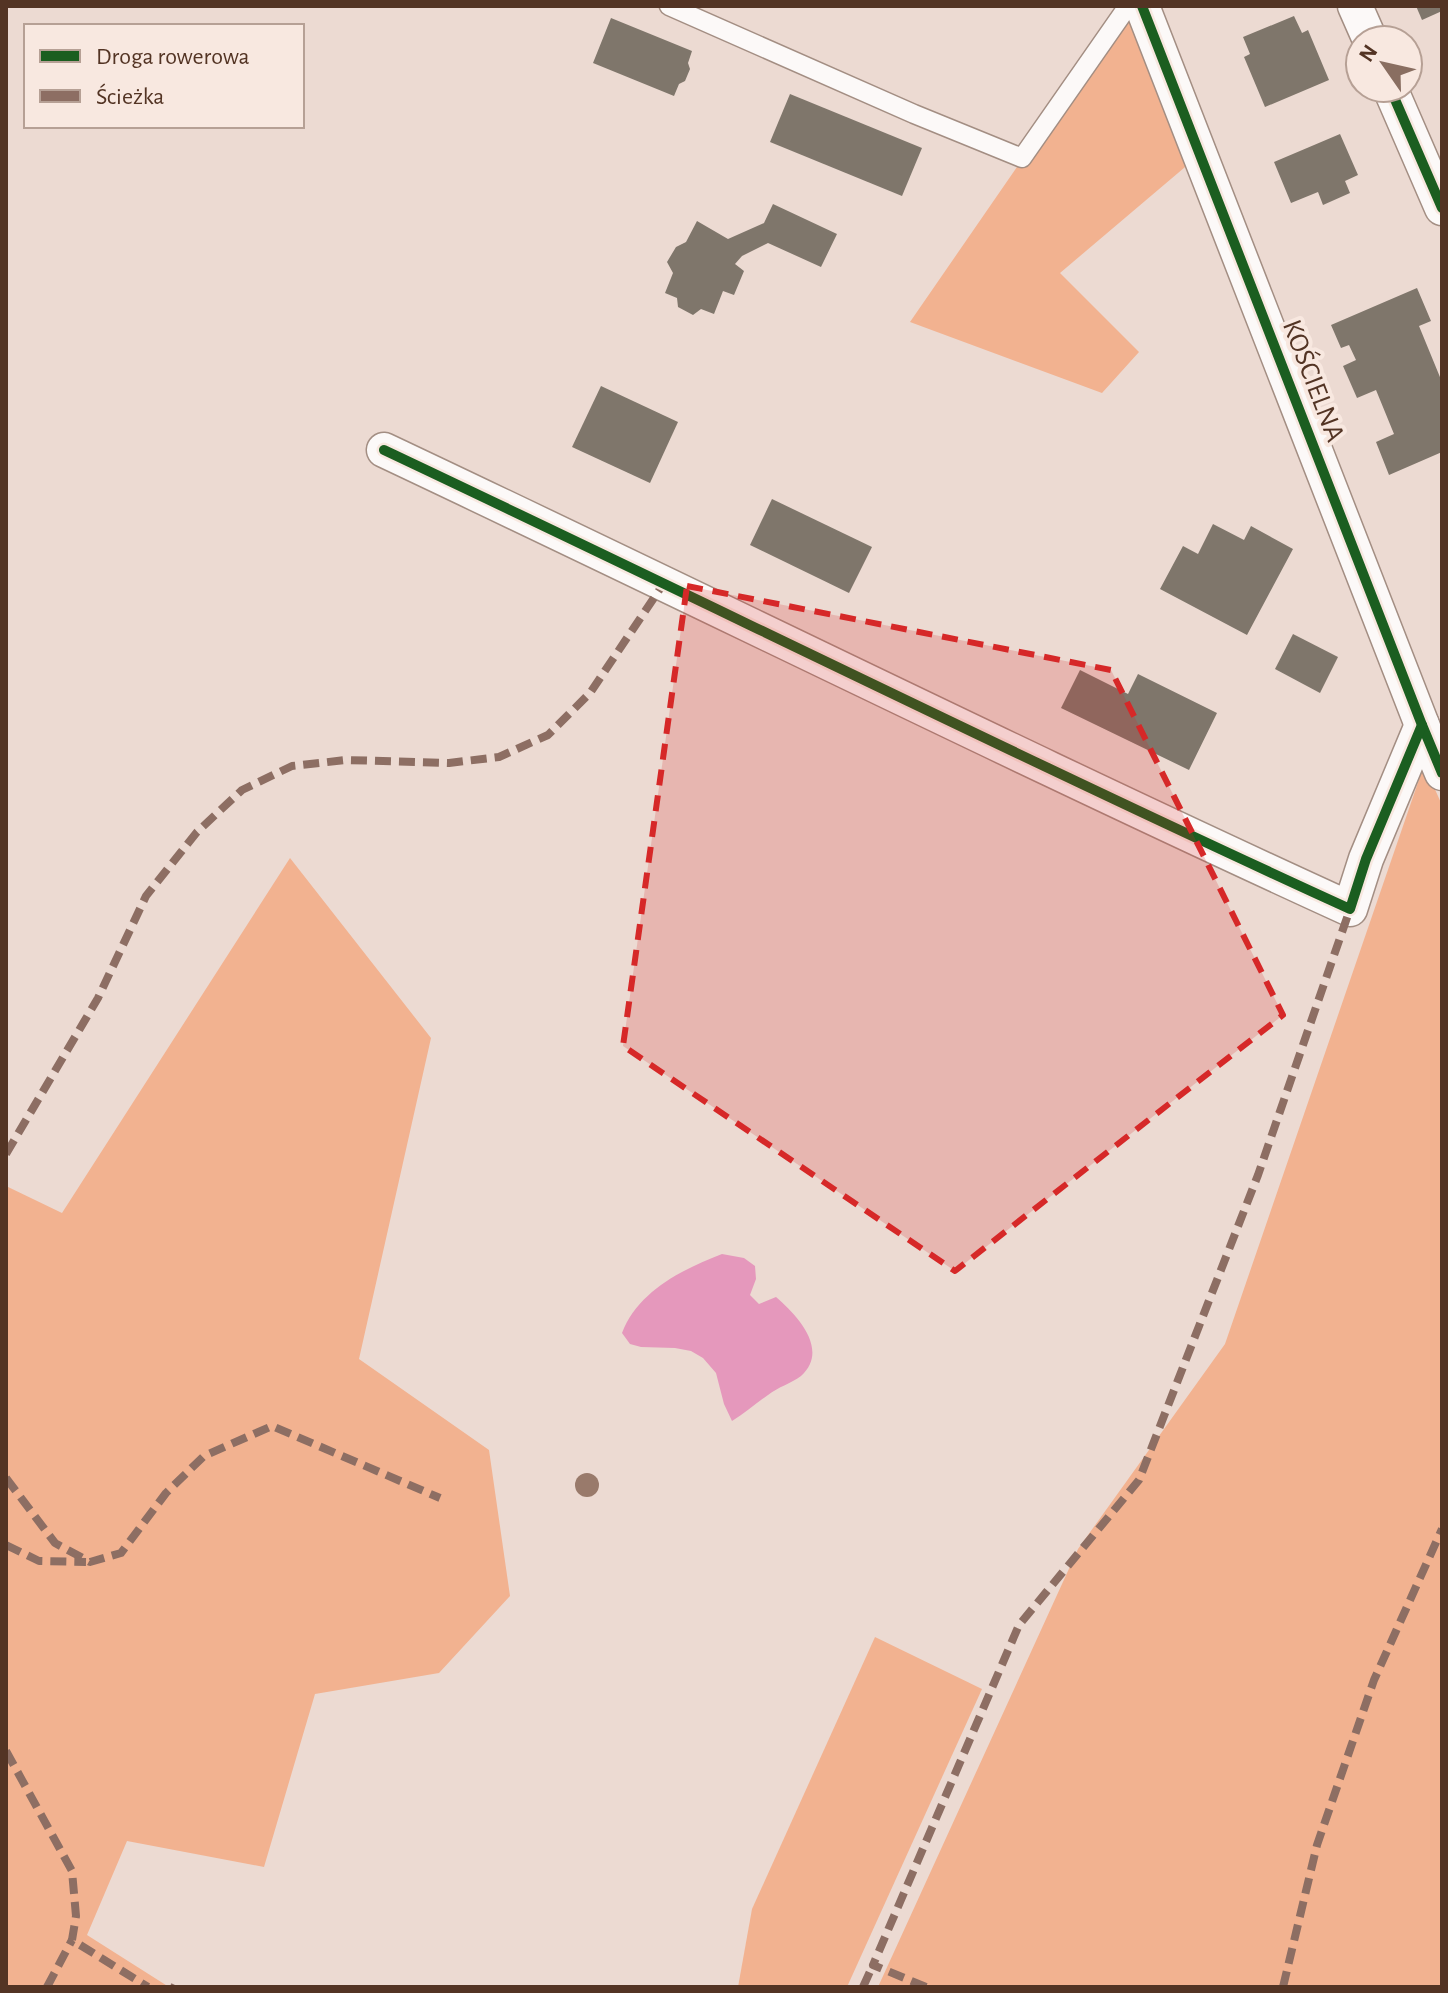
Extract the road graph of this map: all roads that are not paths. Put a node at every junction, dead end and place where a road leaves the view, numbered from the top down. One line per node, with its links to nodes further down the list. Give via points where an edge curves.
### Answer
1 (669, 6): 2 (lane, via 1022,158)
2 (1128, 6)
3 (1142, 6): 7 (street, KOŚCIELNA)
4 (1397, 104): 5 (street)
5 (1442, 208)
6 (384, 450): 7 (street, via 1350,909)
7 (1422, 725): 8 (street, KOŚCIELNA)
8 (1442, 773)

